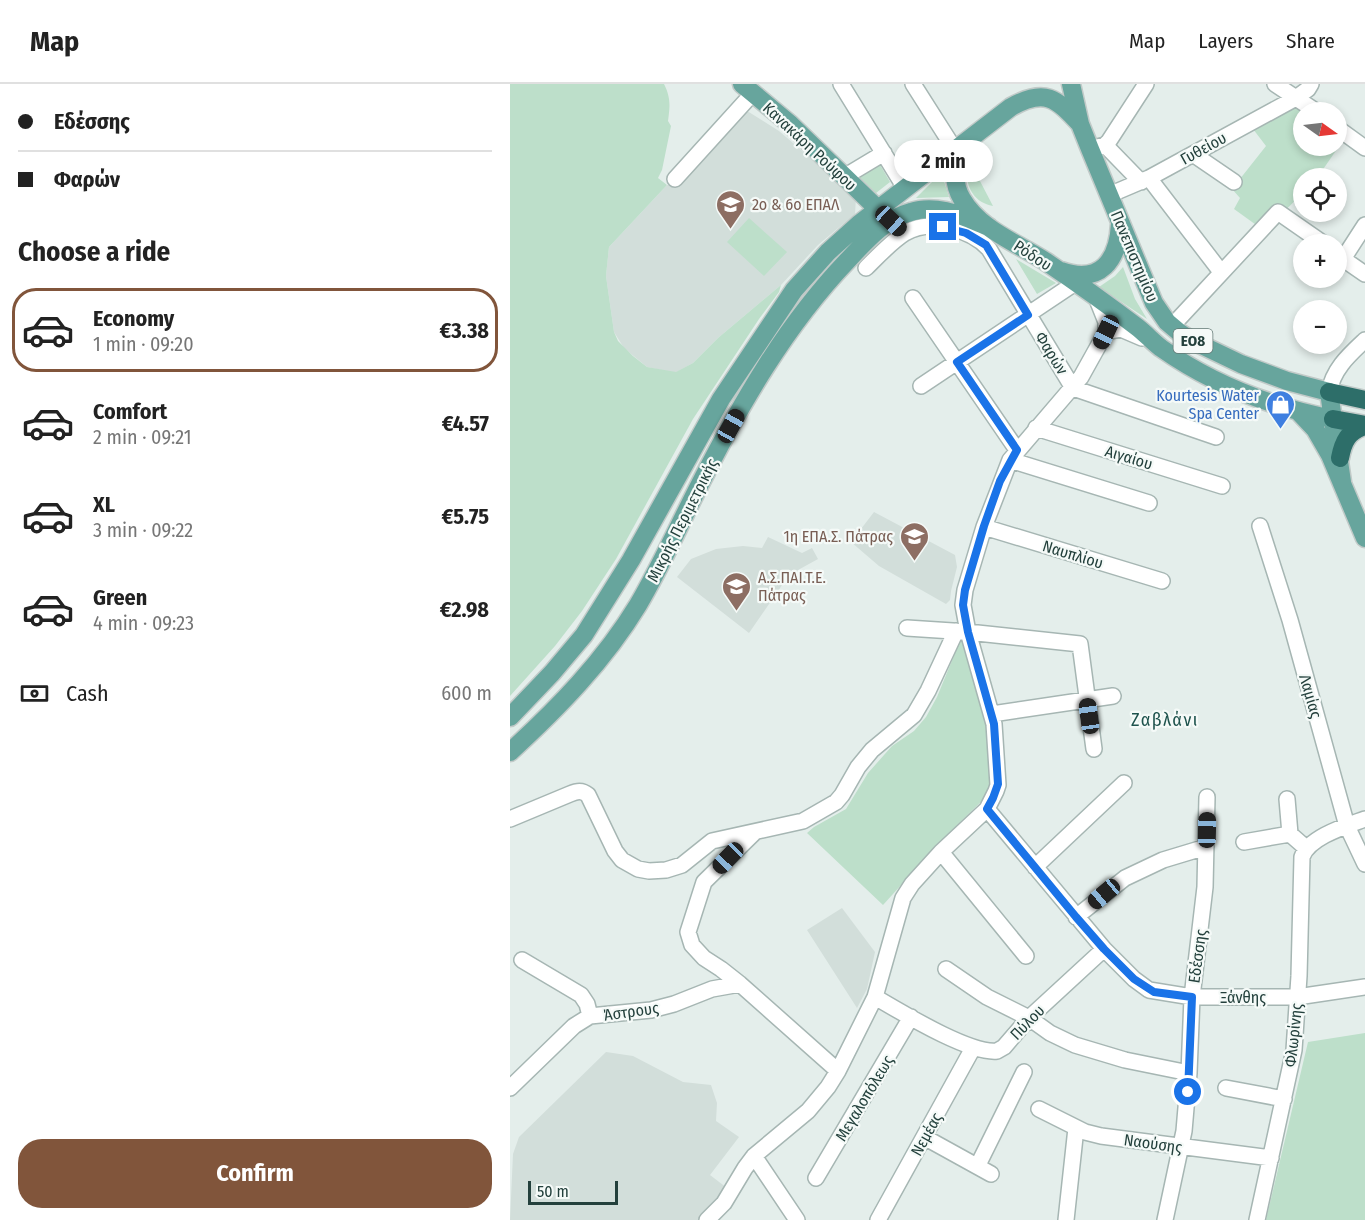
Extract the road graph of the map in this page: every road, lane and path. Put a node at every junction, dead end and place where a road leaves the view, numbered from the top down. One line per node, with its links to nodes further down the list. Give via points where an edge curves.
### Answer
1 (841, 84): 18 (street)
2 (913, 84): 17 (street)
3 (1024, 84): 11 (main road, ΕΟ8)
4 (1071, 84): 12 (main road, Πανεπιστημίου)
5 (1146, 84): 15 (street, via 1114,135)
6 (1275, 84): 9 (street)
7 (1311, 84): 9 (street, Γυθείου)
8 (748, 88): 20 (main road, Κανακάρη Ρούφου); 21 (street)
9 (1296, 98): 10 (street); 19 (street, Γυθείου)
10 (1302, 102)
11 (1011, 106): 12 (main road, ΕΟ8, via 1030,98 1053,100); 14 (main road, ΕΟ8)
12 (1080, 123): 15 (main road, Πανεπιστημίου / ΕΟ8)
13 (1347, 135): 16 (street)
14 (970, 138): 17 (main road, ΕΟ8); 29 (main road, Ρόδου / ΕΟ8, via 959,155 956,186 972,213)
15 (1097, 147): 22 (street); 25 (main road, Πανεπιστημίου / ΕΟ8)
16 (1365, 148)
17 (955, 150): 24 (main road, ΕΟ8)
18 (884, 153): 20 (street); 24 (street)
19 (1193, 154): 22 (street, Γυθείου); 23 (street)
20 (844, 177): 27 (main road, Κανακάρη Ρούφου)
21 (675, 178)
22 (1145, 180): 25 (street, Γυθείου); 35 (street)
23 (1234, 182)
24 (905, 188): 27 (main road, ΕΟ8)
25 (1109, 195): 26 (main road, Πανεπιστημίου / ΕΟ8)
26 (1120, 219): 33 (main road, ΕΟ8, via 1116,250 1099,271 1074,274); 41 (main road, Πανεπιστημίου / ΕΟ8, via 1151,295)
27 (891, 221): 29 (main road, Μικρής Περιμετρικής, via 911,212 932,209); 34 (street); 40 (street, Φαρών, via 923,228 943,227 978,239 989,249); 69 (main road, Μικρής Περιμετρικής, via 828,252 786,301 721,399 584,635); 71 (main road, Μικρής Περιμετρικής, via 827,282 772,356 617,637 554,710)
28 (1365, 225): 31 (street)
29 (989, 227): 33 (main road, Ρόδου / ΕΟ8)
30 (1310, 234): 35 (street, via 1278,212)
31 (1347, 247)
32 (1347, 261): 36 (street)
33 (1047, 263): 37 (main road, Ρόδου / ΕΟ8)
34 (866, 268)
35 (1221, 272): 41 (street)
36 (1365, 274)
37 (1075, 283): 38 (main road, Ρόδου / ΕΟ8); 40 (street)
38 (1096, 297): 42 (street, via 1106,321); 44 (main road, Ρόδου / ΕΟ8)
39 (913, 298): 45 (street)
40 (1028, 315): 45 (street); 47 (street, Φαρών)
41 (1172, 326): 48 (main road, Πανεπιστημίου / ΕΟ8, via 1208,349 1259,372)
42 (1106, 332): 44 (street, via 1127,330); 47 (street)
43 (1365, 340): 48 (street, via 1338,368)
44 (1161, 348): 50 (main road, ΕΟ8, via 1233,389)
45 (957, 362): 46 (street); 55 (street)
46 (921, 386)
47 (1073, 388): 53 (street); 54 (street, Φαρών)
48 (1329, 392): 49 (highway); 51 (main road)
49 (1365, 400)
50 (1298, 411): 51 (main road); 57 (main road, via 1319,435)
51 (1333, 419): 52 (highway); 56 (main road)
52 (1365, 425): 56 (highway, via 1349,434)
53 (1036, 428): 55 (street); 58 (street, Αιγαίου)
54 (1216, 437)
55 (1013, 455): 59 (street); 60 (street)
56 (1340, 458): 57 (main road)
57 (1342, 482): 62 (main road)
58 (1222, 486)
59 (1149, 503)
60 (984, 526): 63 (street, Ναυπλίου); 65 (street, via 965,590)
61 (1260, 526): 78 (street, Λαμίας)
62 (1365, 538)
63 (1162, 581)
64 (907, 628): 65 (street)
65 (962, 632): 67 (street, via 1080,644); 68 (street); 79 (street, via 921,705 872,750 836,802 796,824)
66 (1113, 696): 67 (street)
67 (1086, 699): 68 (street); 70 (street)
68 (992, 714): 75 (street, via 998,784)
69 (510, 717)
70 (1094, 749)
71 (510, 752)
72 (1124, 783): 86 (street)
73 (1207, 797): 82 (street, Εδέσσης)
74 (1287, 799): 80 (street)
75 (987, 809): 84 (street); 86 (street, Ξάνθης)
76 (510, 819): 79 (street, via 570,794 585,792 622,860 649,871 682,865 712,841)
77 (1365, 819): 78 (street)
78 (1347, 826): 83 (street); 85 (street, Λαμίας)
79 (754, 833): 92 (street, via 704,882 688,932 692,945 704,958)
80 (1290, 834): 81 (street); 83 (street)
81 (1244, 842)
82 (1206, 847): 87 (street, via 1163,860 1125,878); 95 (street, Εδέσσης)
83 (1306, 848): 96 (street, Φλωρίνης, via 1301,862)
84 (941, 852): 89 (street); 94 (street, via 903,898)
85 (1365, 864)
86 (1035, 867): 87 (street, Ξάνθης)
87 (1076, 917): 88 (street, Ξάνθης)
88 (1104, 949): 95 (street, Ξάνθης, via 1149,990); 99 (street, Πύλου)
89 (1026, 956)
90 (522, 960): 97 (street, via 582,995)
91 (945, 969): 99 (street)
92 (740, 984): 97 (street, Άστρους, via 712,989 651,1010); 101 (street)
93 (1365, 987): 96 (street, Ξάνθης)
94 (875, 997): 98 (street, Πύλου); 101 (street)
95 (1192, 997): 96 (street, Ξάνθης); 103 (street, Εδέσσης)
96 (1297, 997): 106 (street, Φλωρίνης, via 1294,1050)
97 (590, 1016): 104 (street, Άστρους, via 574,1026)
98 (911, 1017): 100 (street, Πύλου); 113 (street, Μεγαλοπόλεως)
99 (1029, 1018): 100 (street, Πύλου, via 1001,1049); 103 (street, via 1050,1033 1086,1048)
100 (973, 1048): 109 (street, Νεμέας)
101 (838, 1071): 111 (street, via 808,1111)
102 (1024, 1072): 109 (street, via 985,1170)
103 (1189, 1072): 110 (street, Εδέσσης)
104 (510, 1088)
105 (1226, 1088): 106 (street)
106 (1284, 1099): 112 (street, Φλωρίνης)
107 (1040, 1109): 108 (street, Ναούσης)
108 (1076, 1128): 110 (street, Ναούσης, via 1101,1136); 117 (street)
109 (924, 1137): 116 (street, Νεμέας)
110 (1182, 1148): 112 (street, Ναούσης); 118 (street, Εδέσσης)
111 (754, 1156): 114 (street, via 724,1203); 115 (street)
112 (1271, 1158): 119 (street, Φλωρίνης)
113 (816, 1178)
114 (708, 1220)
115 (797, 1220)
116 (878, 1220)
117 (1066, 1220)
118 (1165, 1220)
119 (1257, 1220)

